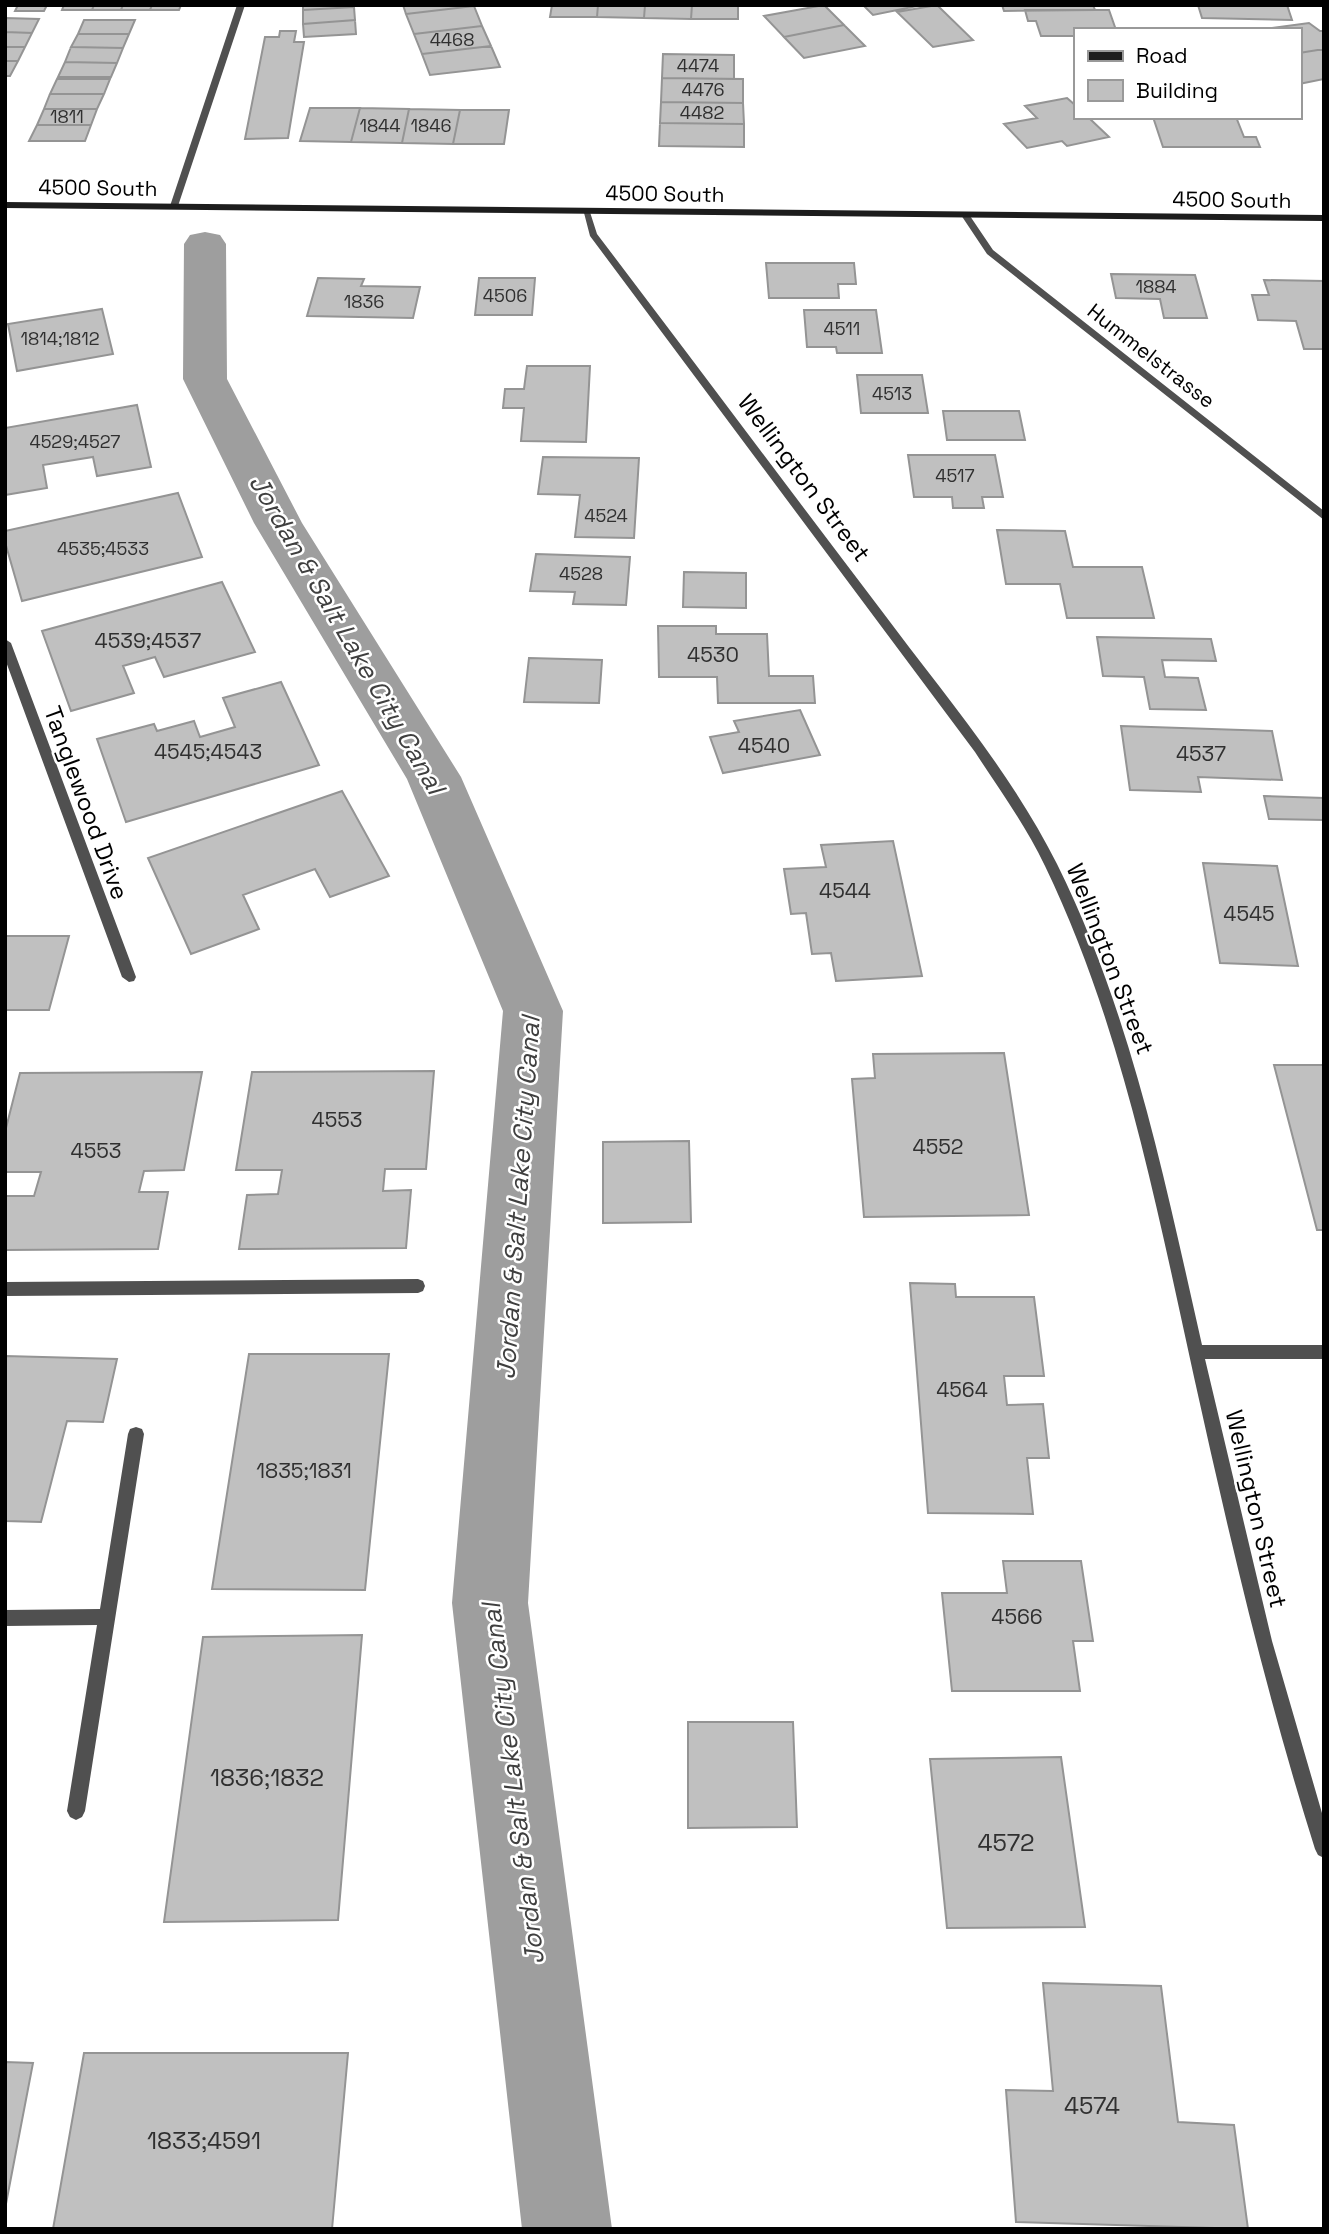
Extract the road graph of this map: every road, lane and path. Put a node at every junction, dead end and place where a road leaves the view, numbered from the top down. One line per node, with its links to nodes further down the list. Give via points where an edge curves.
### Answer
1 (241, 5): 3 (street)
2 (5, 205): 3 (main road, 4500 South)
3 (174, 206): 4 (main road, 4500 South)
4 (586, 211): 5 (main road, 4500 South); 12 (street, Wellington Street, via 598,242 979,749 1049,863 1082,934 1133,1088)
5 (965, 215): 6 (main road, 4500 South); 7 (street, Hummelstrasse, via 990,252)
6 (1324, 218)
7 (1324, 517)
8 (5, 643): 9 (street, Tanglewood Drive)
9 (129, 977)
10 (418, 1286): 11 (street)
11 (5, 1289)
12 (1196, 1352): 13 (street); 18 (street, Wellington Street, via 1273,1681)
13 (1324, 1352)
14 (136, 1434): 15 (street)
15 (105, 1617): 16 (street); 17 (street)
16 (5, 1618)
17 (76, 1811)
18 (1324, 1849)

